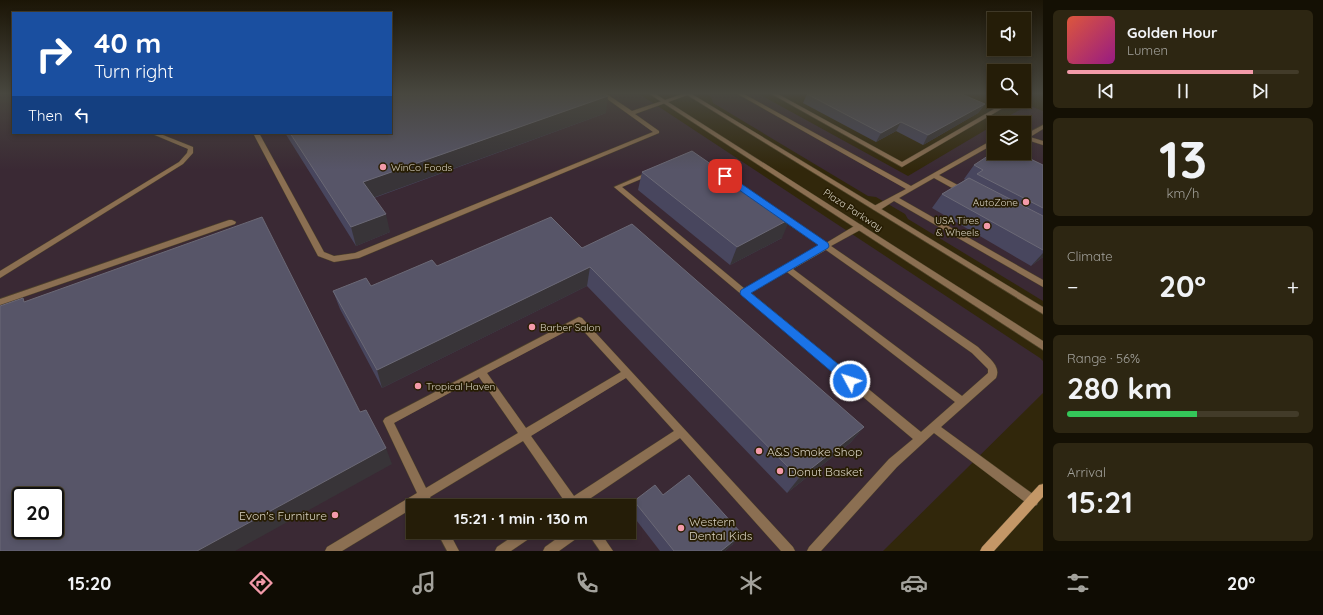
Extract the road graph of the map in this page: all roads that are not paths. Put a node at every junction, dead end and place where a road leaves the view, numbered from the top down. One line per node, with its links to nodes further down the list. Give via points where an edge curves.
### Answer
1 (640, 119): 10 (street, via 657,132 356,256 334,259 321,254)
2 (691, 119): 22 (street, Plaza Parkway)
3 (730, 119): 19 (street, Plaza Parkway)
4 (785, 119): 16 (street)
5 (819, 119): 6 (street, via 902,165)
6 (982, 119)
7 (1043, 127): 8 (street)
8 (1031, 133)
9 (155, 134): 25 (street, via 190,148 190,153 181,164)
10 (257, 134)
11 (1031, 139): 12 (street)
12 (1043, 143)
13 (987, 145): 15 (street)
14 (660, 169): 27 (street, via 617,186)
15 (934, 175): 16 (street); 17 (street)
16 (910, 188): 18 (street)
17 (975, 197)
18 (894, 198): 19 (street); 26 (street)
19 (877, 208): 29 (street, Plaza Parkway)
20 (775, 211): 23 (street)
21 (232, 222): 28 (street)
22 (859, 226): 23 (street); 30 (street, Plaza Parkway)
23 (825, 246): 24 (street); 33 (street, via 975,350 994,368 993,375)
24 (787, 268): 27 (street); 33 (street)
25 (0, 275)
26 (1043, 284)
27 (745, 293): 37 (street)
28 (0, 302)
29 (1043, 311)
30 (1043, 346)
31 (481, 372): 32 (street, via 579,320); 36 (street); 39 (street, via 388,421)
32 (627, 373): 35 (street); 36 (street)
33 (962, 402): 34 (street)
34 (934, 427): 37 (street); 43 (street)
35 (681, 432): 42 (street); 53 (street)
36 (524, 435): 39 (street); 41 (street)
37 (920, 439): 54 (street, via 893,463)
38 (1043, 489): 43 (main road)
39 (424, 495): 40 (street); 48 (street)
40 (426, 499)
41 (568, 499)
42 (581, 499)
43 (1032, 501): 55 (main road)
44 (447, 539): 49 (street)
45 (519, 539): 50 (street)
46 (566, 539): 51 (street)
47 (598, 539): 52 (street)
48 (330, 551)
49 (453, 551)
50 (501, 551)
51 (548, 551)
52 (607, 551)
53 (789, 551)
54 (812, 551)
55 (986, 551)

